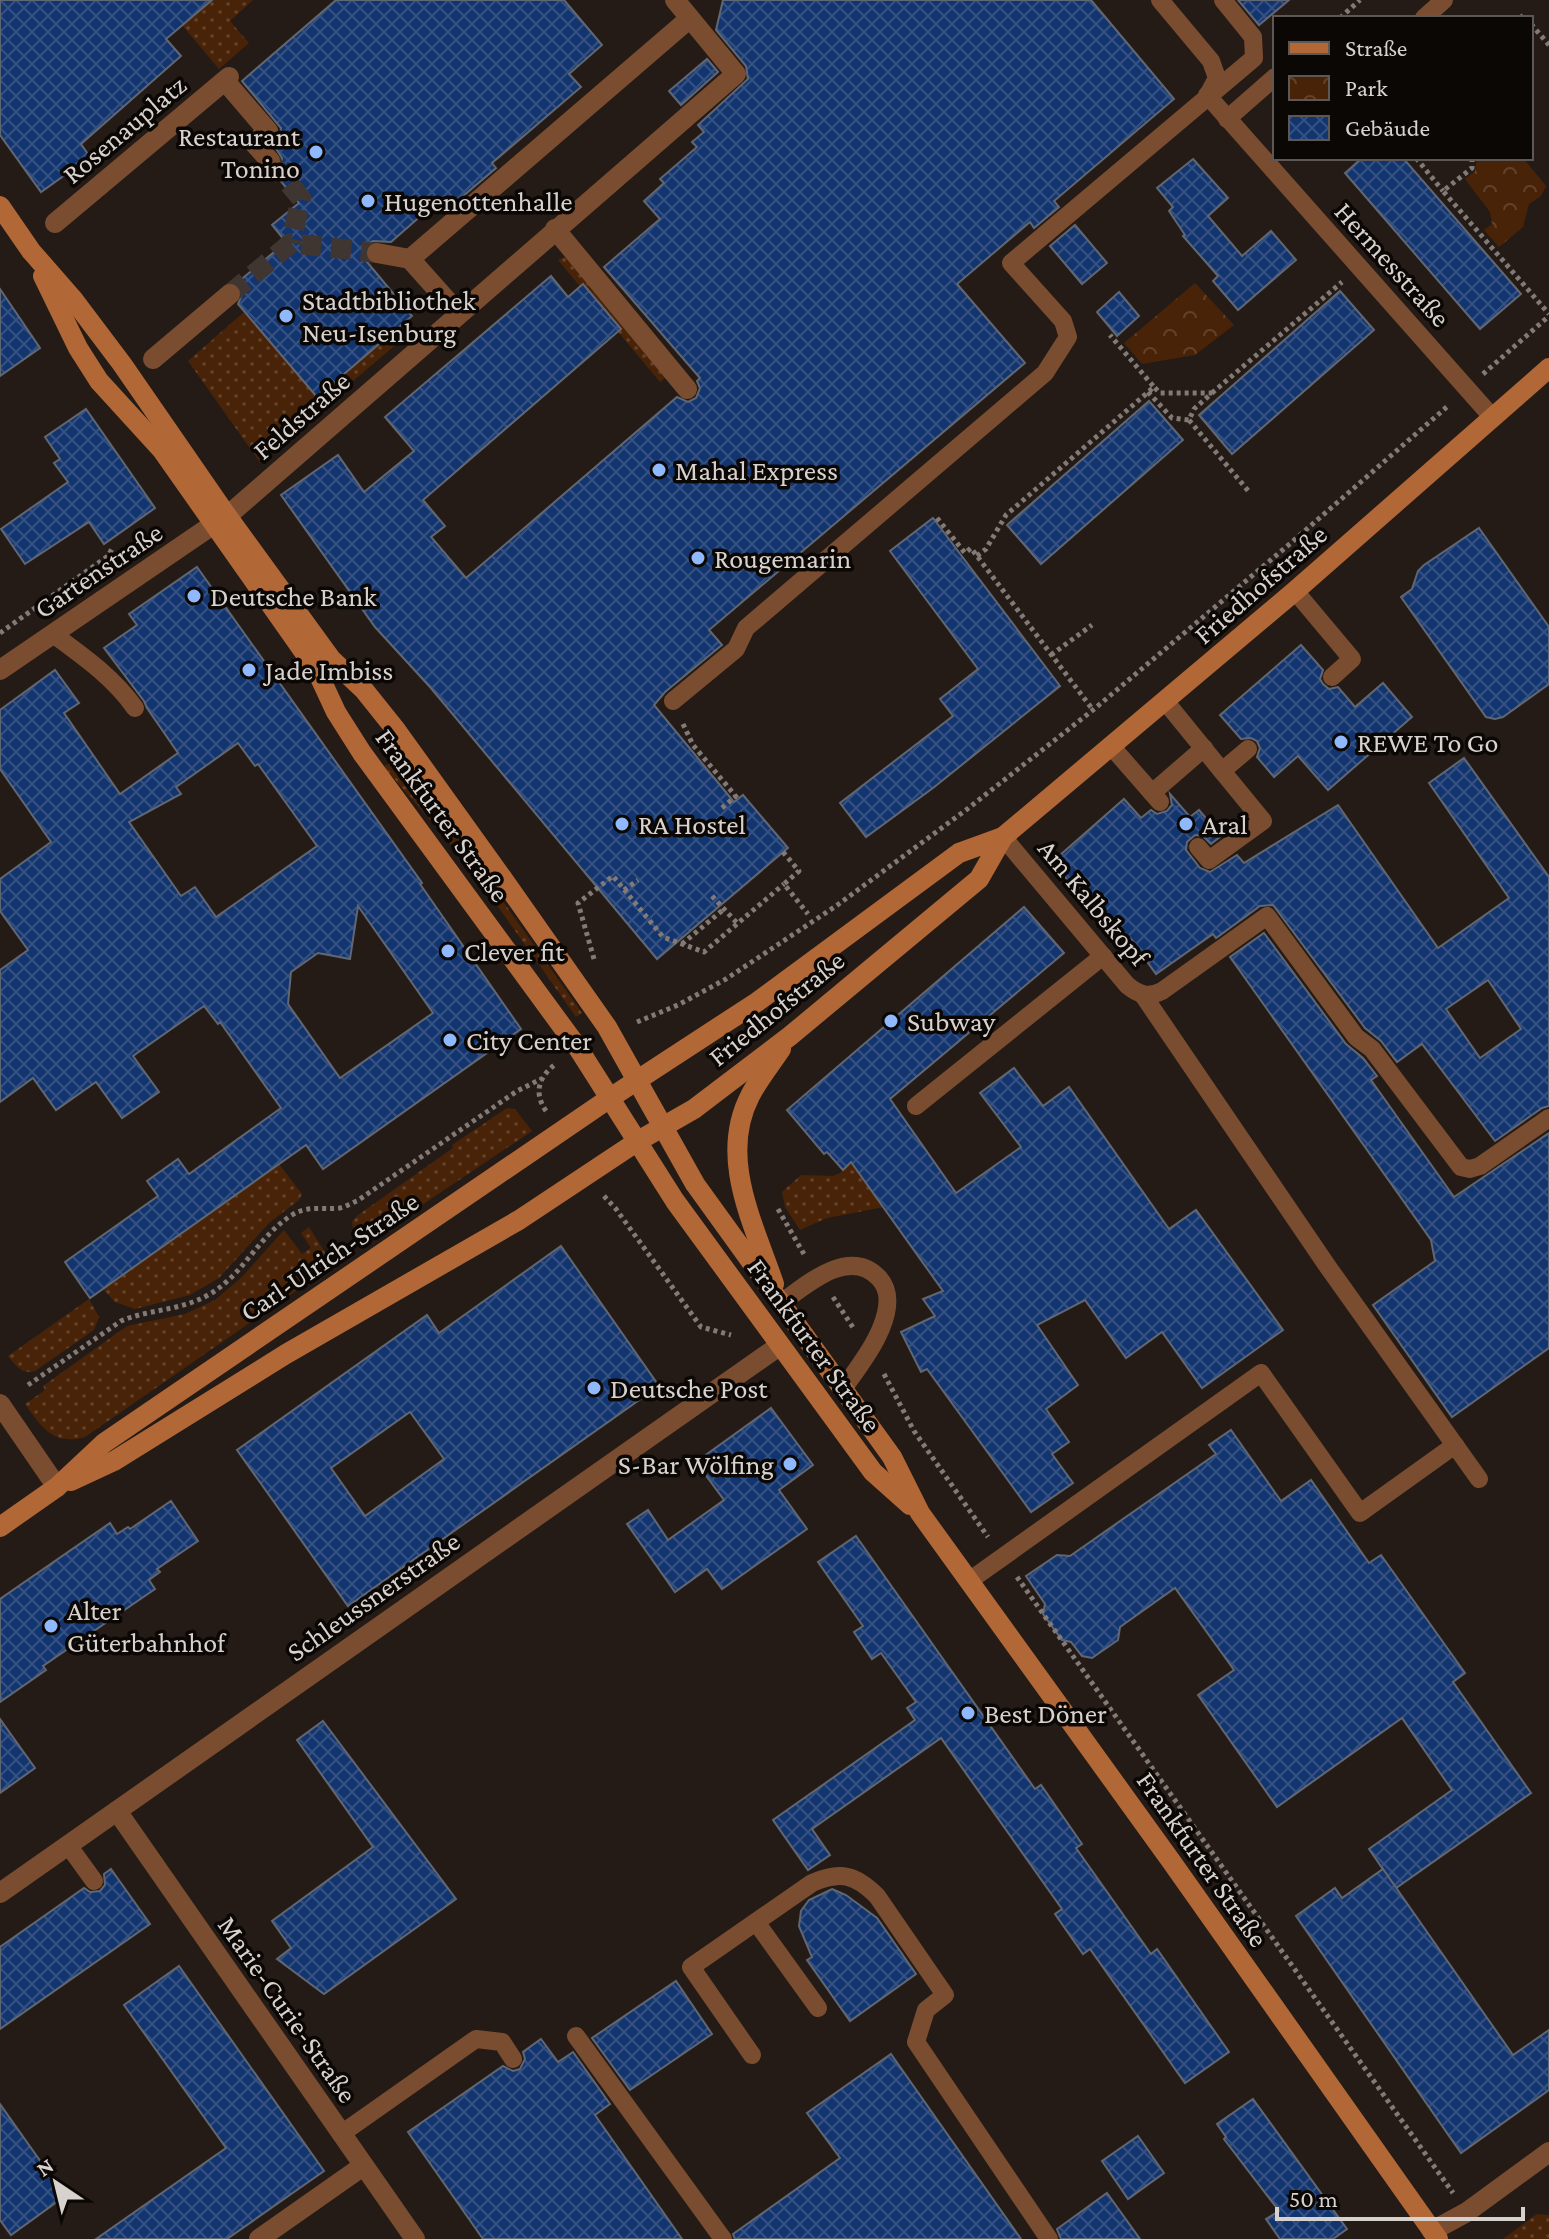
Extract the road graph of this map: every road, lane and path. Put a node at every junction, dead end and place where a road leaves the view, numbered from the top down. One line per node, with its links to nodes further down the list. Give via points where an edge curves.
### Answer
1 (675, 0): 8 (street)
2 (1160, 0): 12 (lane, via 1211,61 1217,78)
3 (1223, 0): 12 (lane, via 1253,37 1254,58)
4 (1360, 0): 6 (path)
5 (1444, 0): 7 (lane)
6 (1342, 16)
7 (1426, 16)
8 (689, 19): 22 (street, Feldstraße, via 736,74); 25 (street)
9 (1533, 26): 10 (path)
10 (1549, 45)
11 (1273, 79): 13 (lane)
12 (1207, 95): 13 (lane, Hermesstraße); 53 (lane, via 1011,263 1066,329 1068,337 1045,373 746,628 736,649)
13 (1227, 119): 14 (lane, Hermesstraße)
14 (1269, 154)
15 (1274, 160): 26 (lane, Hermesstraße)
16 (1418, 160): 19 (path)
17 (1472, 160): 19 (path, via 1472,168)
18 (270, 161): 21 (street, Rosenauplatz, via 254,143 268,131 227,79)
19 (1443, 191): 29 (path)
20 (0, 206): 23 (main road, Frankfurter Straße)
21 (55, 223)
22 (555, 229): 28 (street, Feldstraße); 35 (street)
23 (31, 251): 43 (main road, Frankfurter Straße, via 122,364); 43 (main road, Frankfurter Straße, via 99,381)
24 (377, 253): 25 (street)
25 (410, 259): 28 (street)
26 (1358, 267): 37 (path); 39 (lane, Hermesstraße)
27 (230, 294): 31 (street)
28 (459, 314): 43 (street, Feldstraße)
29 (1549, 315): 32 (path)
30 (1110, 335): 34 (path)
31 (153, 359)
32 (1494, 365)
33 (1549, 368): 39 (main road, Friedhofstraße)
34 (1154, 387): 36 (path); 37 (path, via 1160,393)
35 (687, 389)
36 (1148, 392): 40 (path, via 1172,418); 45 (path, via 1006,515)
37 (1212, 393): 40 (path)
38 (1440, 414): 56 (path)
39 (1493, 418): 46 (main road, Friedhofstraße)
40 (1189, 420): 41 (path)
41 (1250, 493)
42 (937, 518): 45 (path, via 965,553 971,548)
43 (221, 520): 49 (street, Gartenstraße); 80 (main road, Frankfurter Straße, via 331,659 396,730); 81 (main road, Frankfurter Straße, via 316,669 362,753)
44 (113, 547): 48 (path, via 108,556)
45 (977, 556): 50 (path)
46 (1295, 591): 52 (lane, via 1352,659); 54 (main road, Friedhofstraße)
47 (1092, 625): 50 (path)
48 (0, 633)
49 (53, 634): 51 (street, Gartenstraße); 55 (lane, via 107,675)
50 (1051, 655): 56 (path)
51 (0, 670)
52 (1332, 677)
53 (673, 701): 61 (path, via 693,745 737,798)
54 (1165, 701): 57 (main road, Friedhofstraße); 58 (lane)
55 (135, 708)
56 (1093, 710): 76 (path, via 836,906 726,979 637,1022)
57 (1111, 746): 58 (lane, via 1156,798); 62 (main road, Friedhofstraße)
58 (1204, 748): 60 (lane)
59 (1248, 749): 60 (lane)
60 (1222, 771): 63 (lane, via 1263,821 1209,860)
61 (722, 808)
62 (1003, 837): 73 (lane, Am Kalbskopf); 77 (main road, Friedhofstraße, via 979,879); 80 (main road, Friedhofstraße, via 959,853 768,994)
63 (1198, 847)
64 (783, 852): 66 (path, via 799,871)
65 (638, 880): 67 (path)
66 (784, 884): 70 (path); 71 (path)
67 (624, 890): 72 (path, via 663,937); 74 (path, via 613,876 578,903 592,958)
68 (712, 896): 69 (path)
69 (724, 909): 71 (path); 72 (path)
70 (808, 914)
71 (737, 923): 72 (path, via 704,952)
72 (682, 944)
73 (1103, 956): 75 (lane, Am Kalbskopf, via 1127,985); 82 (lane)
74 (600, 969)
75 (1143, 995): 83 (lane, Am Kalbskopf, via 1162,991 1267,916 1461,1167 1480,1166); 97 (lane)
76 (632, 1013)
77 (790, 1036): 85 (main road, Friedhofstraße, via 694,1109); 90 (main road, via 750,1095 737,1136 743,1196)
78 (564, 1057): 79 (path)
79 (541, 1079): 84 (path, via 539,1100); 94 (path, via 357,1201 293,1214 210,1294 121,1321)
80 (639, 1080): 81 (main road, Carl-Ulrich-Straße); 85 (main road, Frankfurter Straße)
81 (610, 1098): 86 (main road, Frankfurter Straße); 99 (main road, Carl-Ulrich-Straße, via 104,1443)
82 (916, 1106)
83 (1549, 1118)
84 (552, 1120)
85 (663, 1126): 86 (main road, Friedhofstraße); 90 (main road, Frankfurter Straße, via 695,1184)
86 (638, 1141): 92 (main road, Frankfurter Straße); 99 (main road, Carl-Ulrich-Straße, via 519,1220 114,1461)
87 (774, 1196): 89 (path)
88 (609, 1201): 91 (path, via 701,1327)
89 (819, 1277): 90 (lane); 93 (path); 93 (lane, via 856,1265 869,1269 885,1286 886,1312)
90 (780, 1304): 95 (main road, Frankfurter Straße)
91 (731, 1335)
92 (779, 1346): 100 (main road, Frankfurter Straße, via 873,1472); 104 (street, Schleussnerstraße)
93 (868, 1350): 95 (lane); 102 (path, via 914,1431)
94 (28, 1385)
95 (843, 1389): 100 (main road, Frankfurter Straße, via 892,1457)
96 (0, 1404): 99 (street)
97 (1455, 1445): 98 (lane); 102 (lane, via 1360,1513 1261,1373)
98 (1479, 1479)
99 (57, 1487): 101 (main road, Carl-Ulrich-Straße)
100 (920, 1513): 103 (main road, Frankfurter Straße)
101 (0, 1527)
102 (1003, 1557): 103 (lane); 116 (path)
103 (969, 1581): 117 (main road, Frankfurter Straße)
104 (117, 1811): 105 (street, Schleussnerstraße); 113 (street, Marie-Curie-Straße)
105 (68, 1845): 106 (lane); 107 (street, Schleussnerstraße)
106 (94, 1881)
107 (0, 1893)
108 (756, 1922): 109 (lane); 111 (lane, via 691,1967); 121 (lane, via 829,1876 864,1883 877,1896 945,1995 926,2010 916,2042)
109 (818, 2008)
110 (576, 2036): 120 (lane)
111 (752, 2055)
112 (513, 2059): 113 (lane, via 502,2042 476,2039)
113 (341, 2134): 115 (street, Marie-Curie-Straße)
114 (1549, 2152): 116 (street)
115 (363, 2166): 118 (street); 119 (street, Marie-Curie-Straße)
116 (1467, 2212): 117 (street)
117 (1435, 2235)
118 (259, 2239)
119 (415, 2239)
120 (723, 2239)
121 (1049, 2239)

